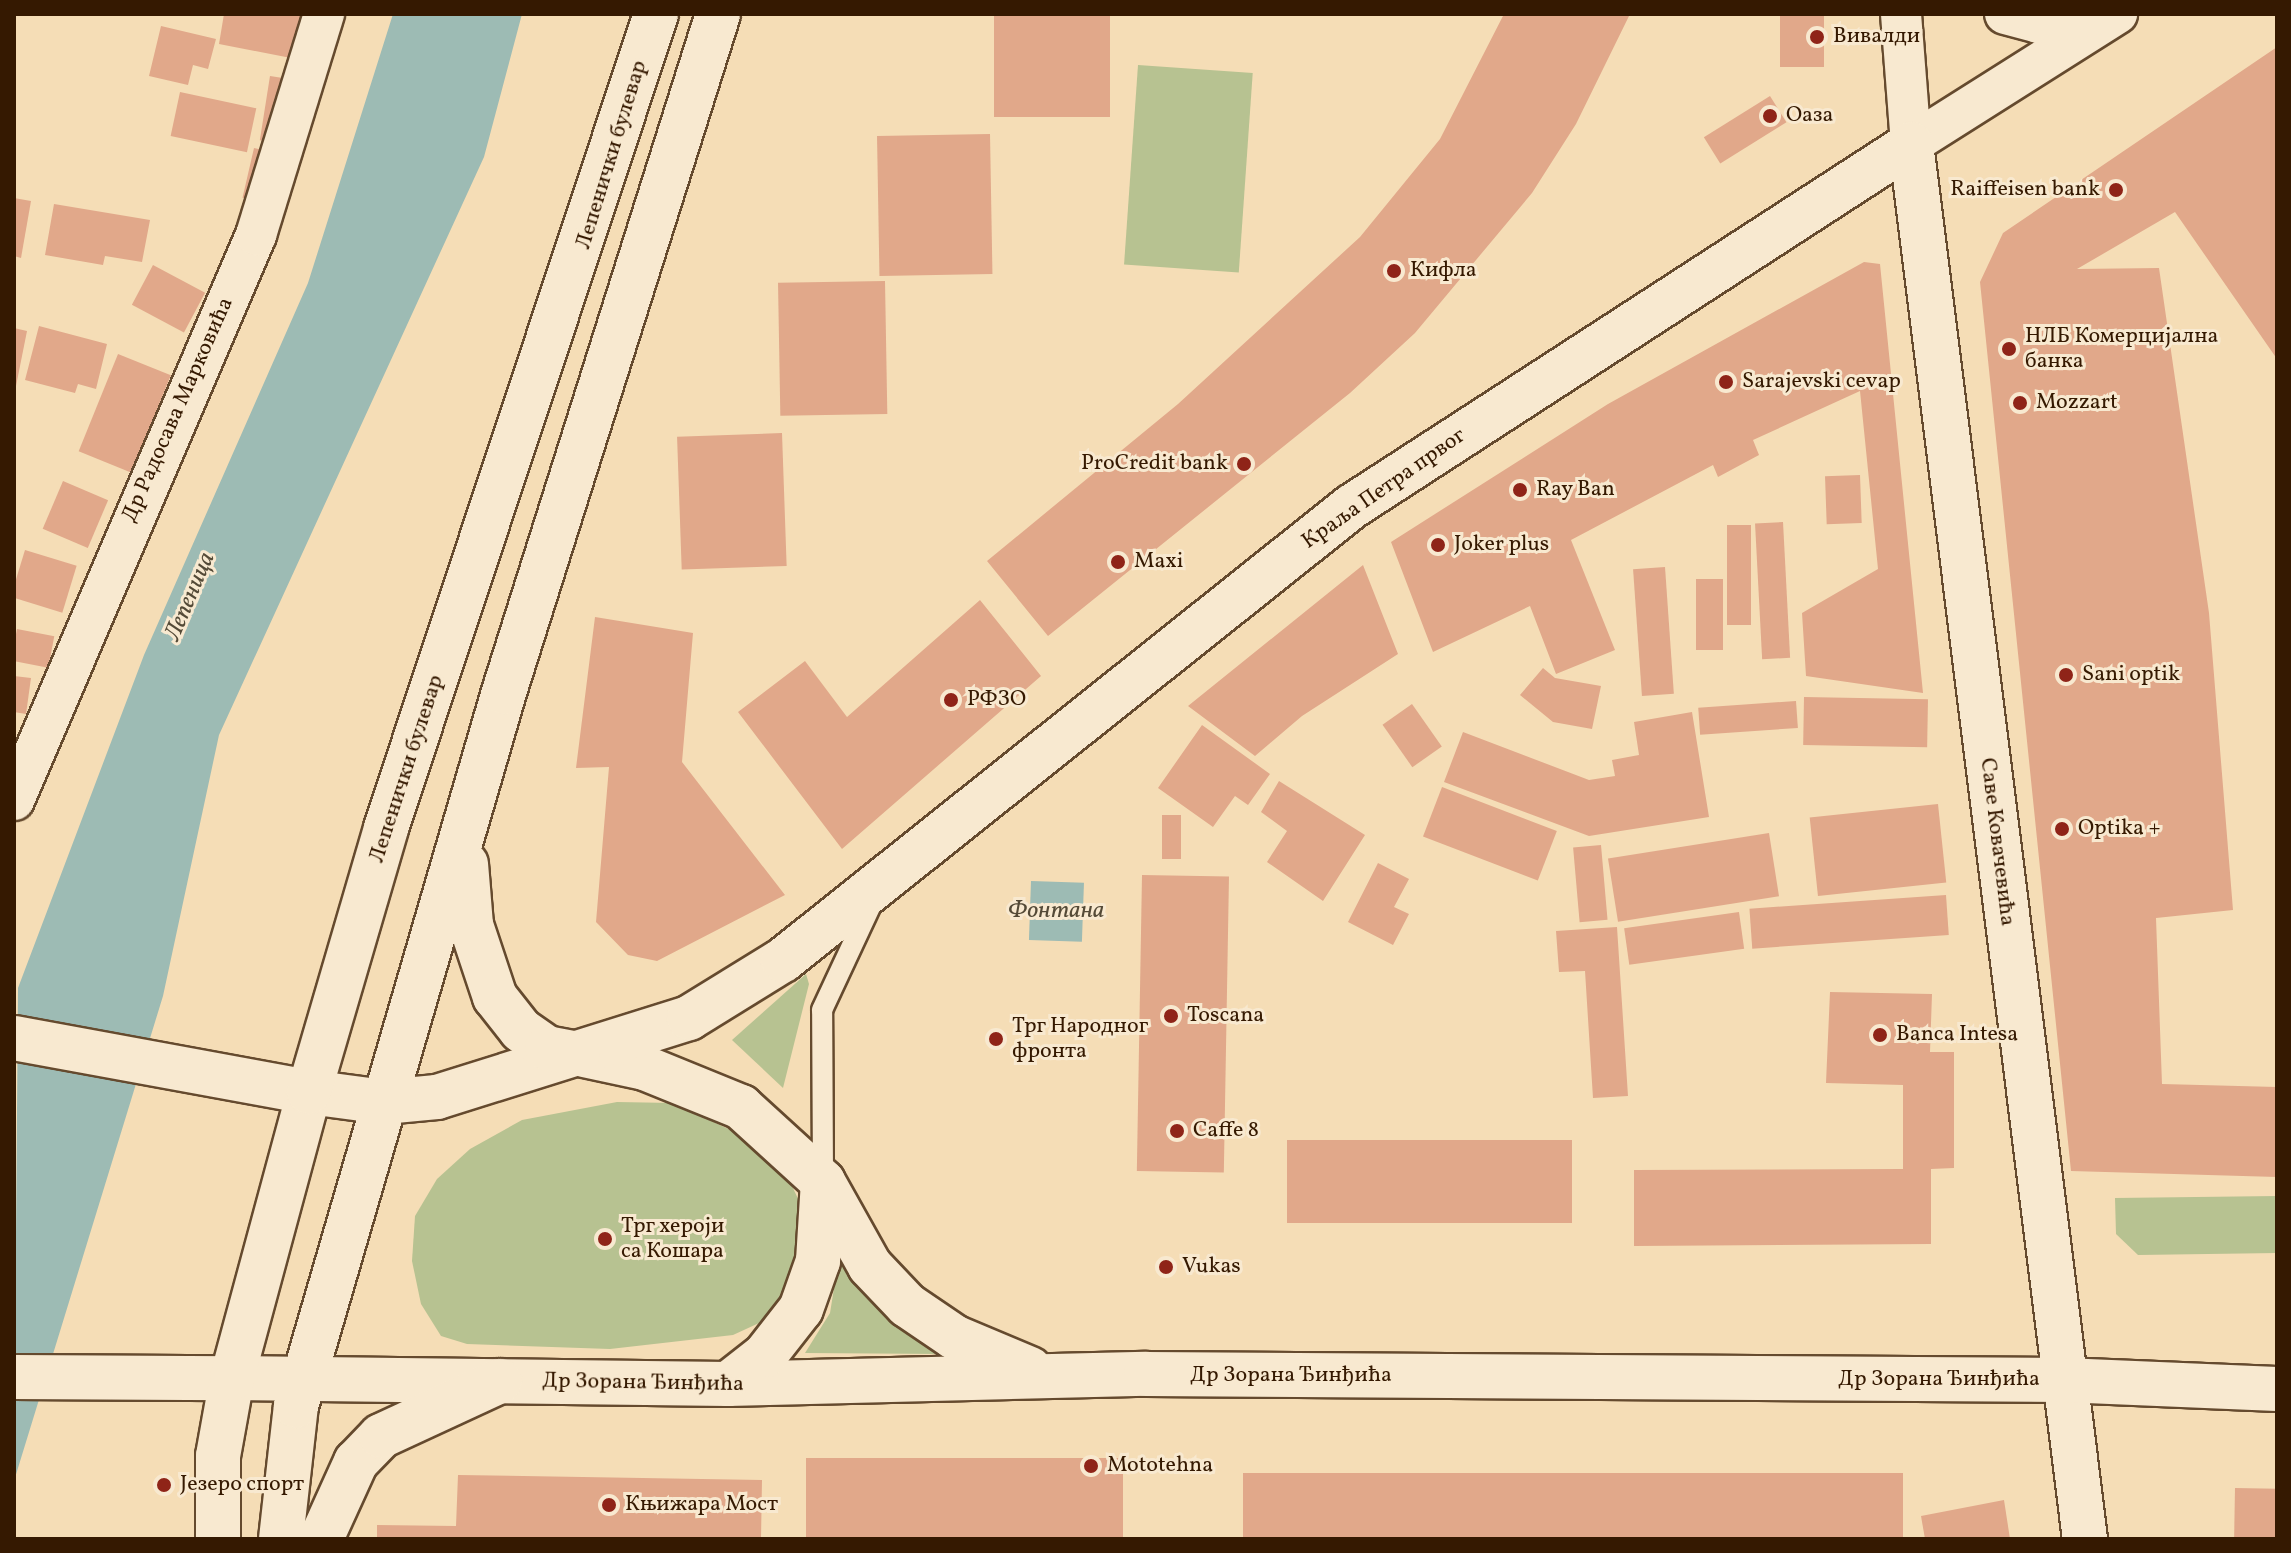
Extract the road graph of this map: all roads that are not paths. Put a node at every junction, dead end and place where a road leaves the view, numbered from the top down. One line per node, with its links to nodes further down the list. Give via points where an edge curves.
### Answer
1 (324, 14): 9 (street, Др Радосава Марковића, via 256,235)
2 (656, 14): 14 (street, Лепенички булевар, via 386,828)
3 (718, 14): 10 (street)
4 (1901, 14): 8 (street)
5 (2005, 14): 6 (street, via 2038,23)
6 (2102, 14)
7 (2117, 14): 8 (street)
8 (1911, 144): 11 (street, Краља Петра првог, via 1351,507); 21 (street, Саве Ковачевића)
9 (14, 800)
10 (464, 835): 13 (street, via 471,925 495,997 521,1030 547,1048); 15 (street)
11 (888, 876): 13 (street, via 783,960 689,1018); 16 (lane, via 822,1010)
12 (14, 1038): 14 (street, via 221,1071)
13 (577, 1054): 15 (street, via 488,1085); 16 (street, via 645,1068 741,1107)
14 (309, 1092): 15 (street); 19 (street, Лепенички булевар)
15 (384, 1102): 20 (street)
16 (823, 1182): 17 (street, via 870,1266 907,1305 954,1337); 23 (street, via 818,1261 801,1309 765,1355)
17 (1043, 1375): 21 (street, Др Зорана Ђинђића); 23 (street, Др Зорана Ђинђића)
18 (14, 1377): 19 (street, Др Зорана Ђинђића)
19 (232, 1378): 20 (street, Др Зорана Ђинђића); 25 (street, Лепенички булевар, via 218,1456)
20 (305, 1379): 22 (street, Др Зорана Ђинђића); 26 (street)
21 (2063, 1380): 24 (street, Др Зорана Ђинђића); 28 (street, Саве Ковачевића)
22 (500, 1381): 23 (street, Др Зорана Ђинђића); 27 (street, via 381,1436 356,1462)
23 (728, 1384)
24 (2277, 1389)
25 (218, 1539)
26 (281, 1539)
27 (321, 1539)
28 (2085, 1539)

